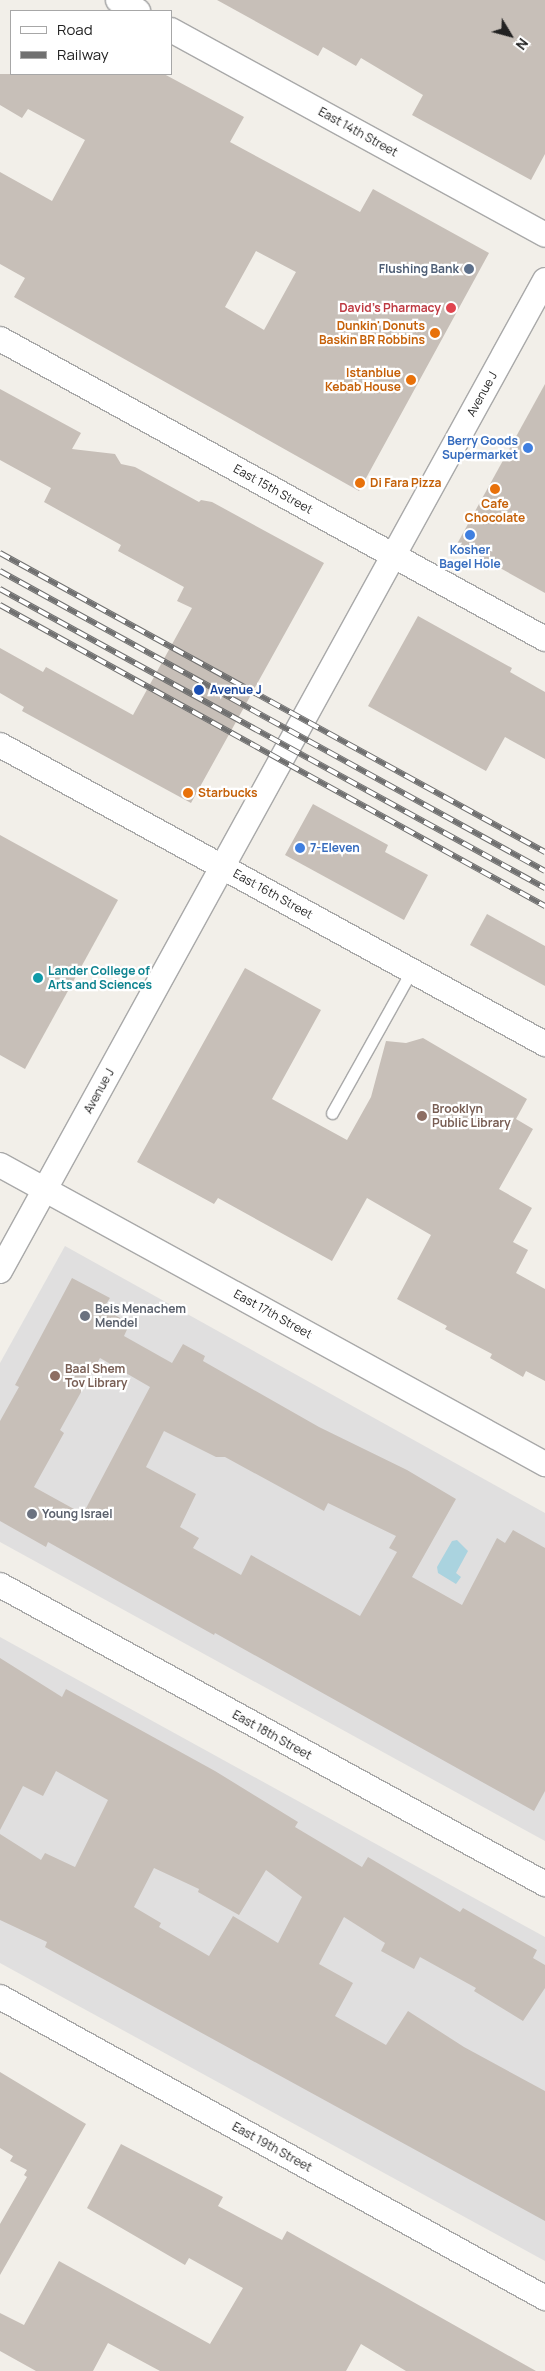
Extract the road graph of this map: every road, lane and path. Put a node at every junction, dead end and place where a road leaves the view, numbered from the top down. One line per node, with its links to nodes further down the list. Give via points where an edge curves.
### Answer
1 (118, 0): 2 (street)
2 (136, 10)
3 (172, 31): 4 (street, East 14th Street)
4 (545, 235)
5 (545, 280): 7 (street, Avenue J)
6 (0, 339): 7 (street, East 15th Street)
7 (394, 555): 8 (street, East 15th Street); 10 (street, Avenue J)
8 (545, 639)
9 (0, 745): 10 (street, East 16th Street)
10 (222, 866): 11 (street, East 16th Street); 15 (street, Avenue J)
11 (412, 970): 12 (street, East 16th Street); 13 (lane)
12 (545, 1044)
13 (332, 1113)
14 (0, 1165): 15 (street, East 17th Street)
15 (44, 1189): 16 (street, Avenue J); 17 (street, East 17th Street)
16 (0, 1271)
17 (545, 1464)
18 (0, 1585): 19 (street, East 18th Street)
19 (545, 1884)
20 (0, 1997): 21 (street, East 19th Street)
21 (545, 2298)

